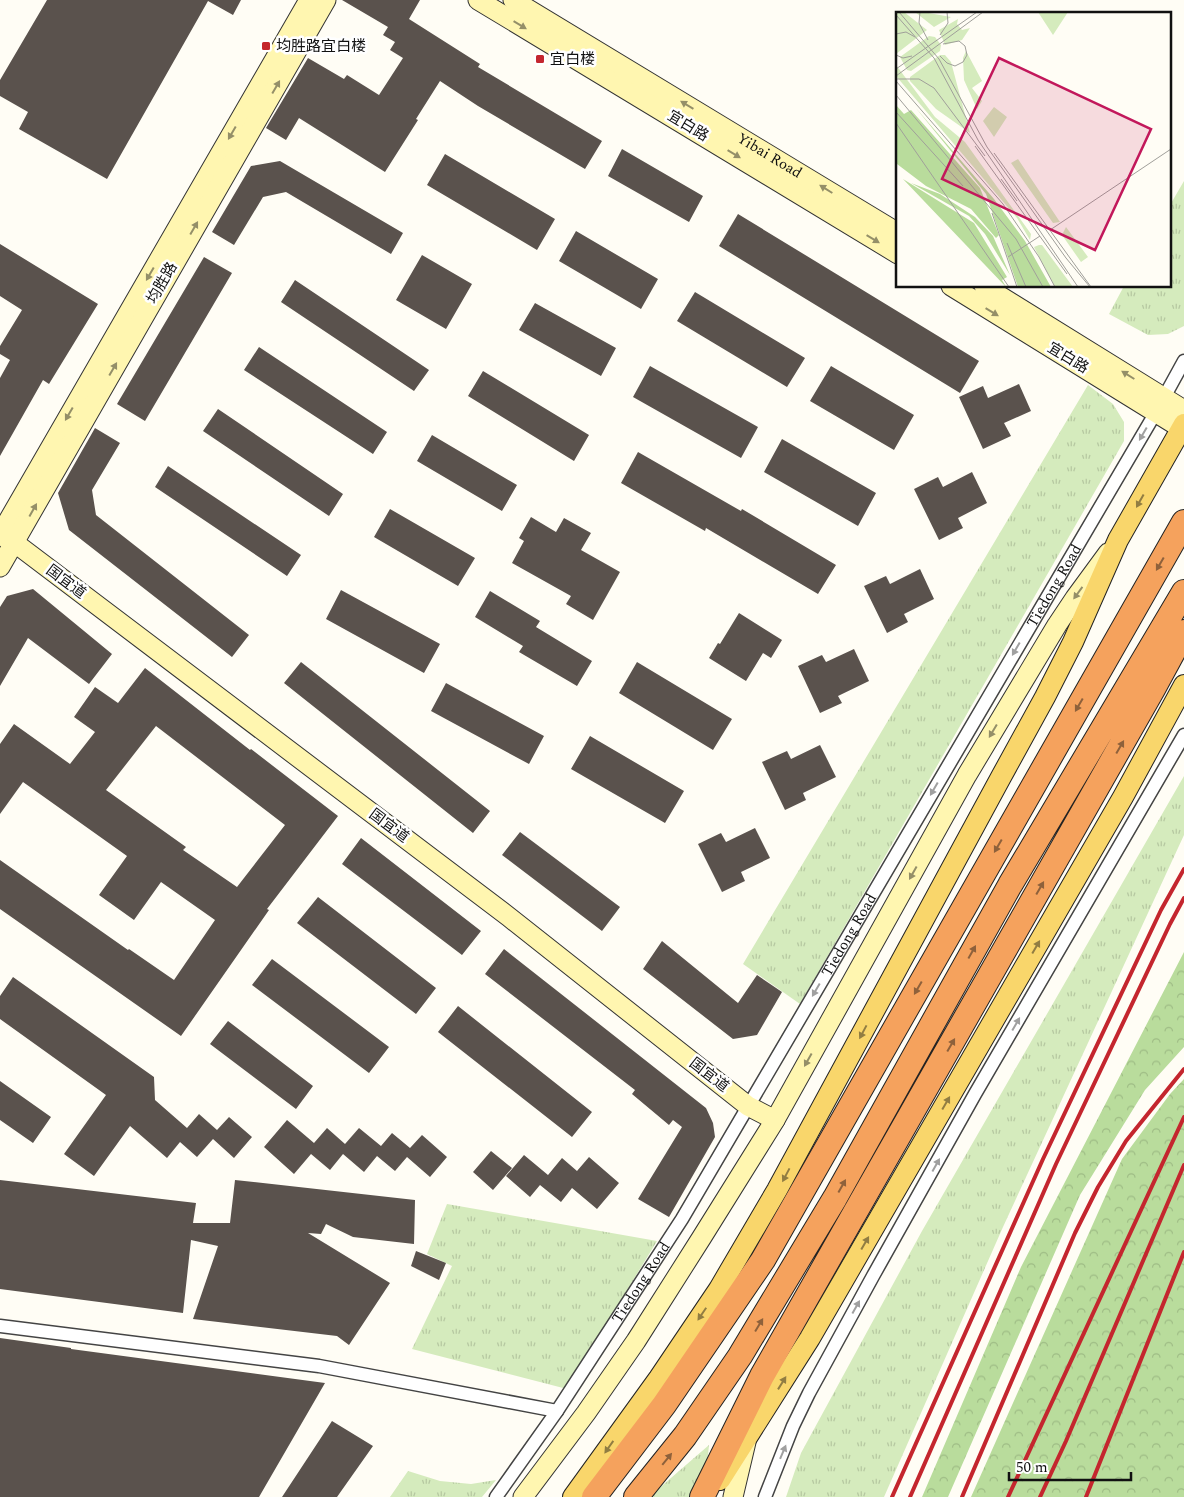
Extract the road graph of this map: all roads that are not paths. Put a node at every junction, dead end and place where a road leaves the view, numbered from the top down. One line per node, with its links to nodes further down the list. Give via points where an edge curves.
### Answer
1 (309, 0): 13 (street, 均胜路, one-way to 13)
2 (326, 0): 13 (street, 均胜路, one-way to 2, via 88,413)
3 (478, 0): 6 (street, 宜白路, one-way to 6)
4 (513, 0): 5 (street, Yibai Road, one-way to 4)
5 (896, 232)
6 (896, 253)
7 (955, 288): 10 (street, 宜白路, one-way to 10)
8 (987, 288): 10 (street, one-way to 8)
9 (1184, 361): 10 (street, Tiedong Road)
10 (1160, 405): 11 (street, 宜白路); 20 (street, Tiedong Road, one-way to 20)
11 (1183, 423): 14 (main road, Tiedong Road, one-way to 14)
12 (1184, 522): 29 (highway, one-way to 29, via 762,1260 664,1406)
13 (4, 537): 15 (street, 均胜路); 20 (street, 国宜道, via 509,918)
14 (1118, 540): 21 (street, Tiedong Road, one-way to 21, via 1057,624 967,775); 28 (main road, one-way to 28, via 1074,642 777,1190 719,1289)
15 (0, 567)
16 (1184, 592): 30 (highway, one-way to 16, via 685,1436 740,1356 835,1198 1019,869)
17 (1184, 632): 23 (highway, one-way to 17)
18 (1184, 685): 25 (main road, one-way to 18, via 1113,814)
19 (1184, 736): 34 (street, one-way to 19, via 793,1426 851,1316 980,1086)
20 (748, 1106): 21 (street, 国宜道); 24 (street, Tiedong Road, via 682,1219)
21 (775, 1120): 27 (street, Tiedong Road, via 636,1341)
22 (0, 1326): 24 (street, via 319,1366)
23 (762, 1376): 25 (street); 31 (highway)
24 (557, 1411): 26 (street, Tiedong Road)
25 (747, 1440): 32 (main road); 33 (street)
26 (496, 1497)
27 (523, 1497)
28 (573, 1497)
29 (594, 1497)
30 (636, 1497)
31 (702, 1497)
32 (709, 1497)
33 (733, 1497)
34 (765, 1497)

